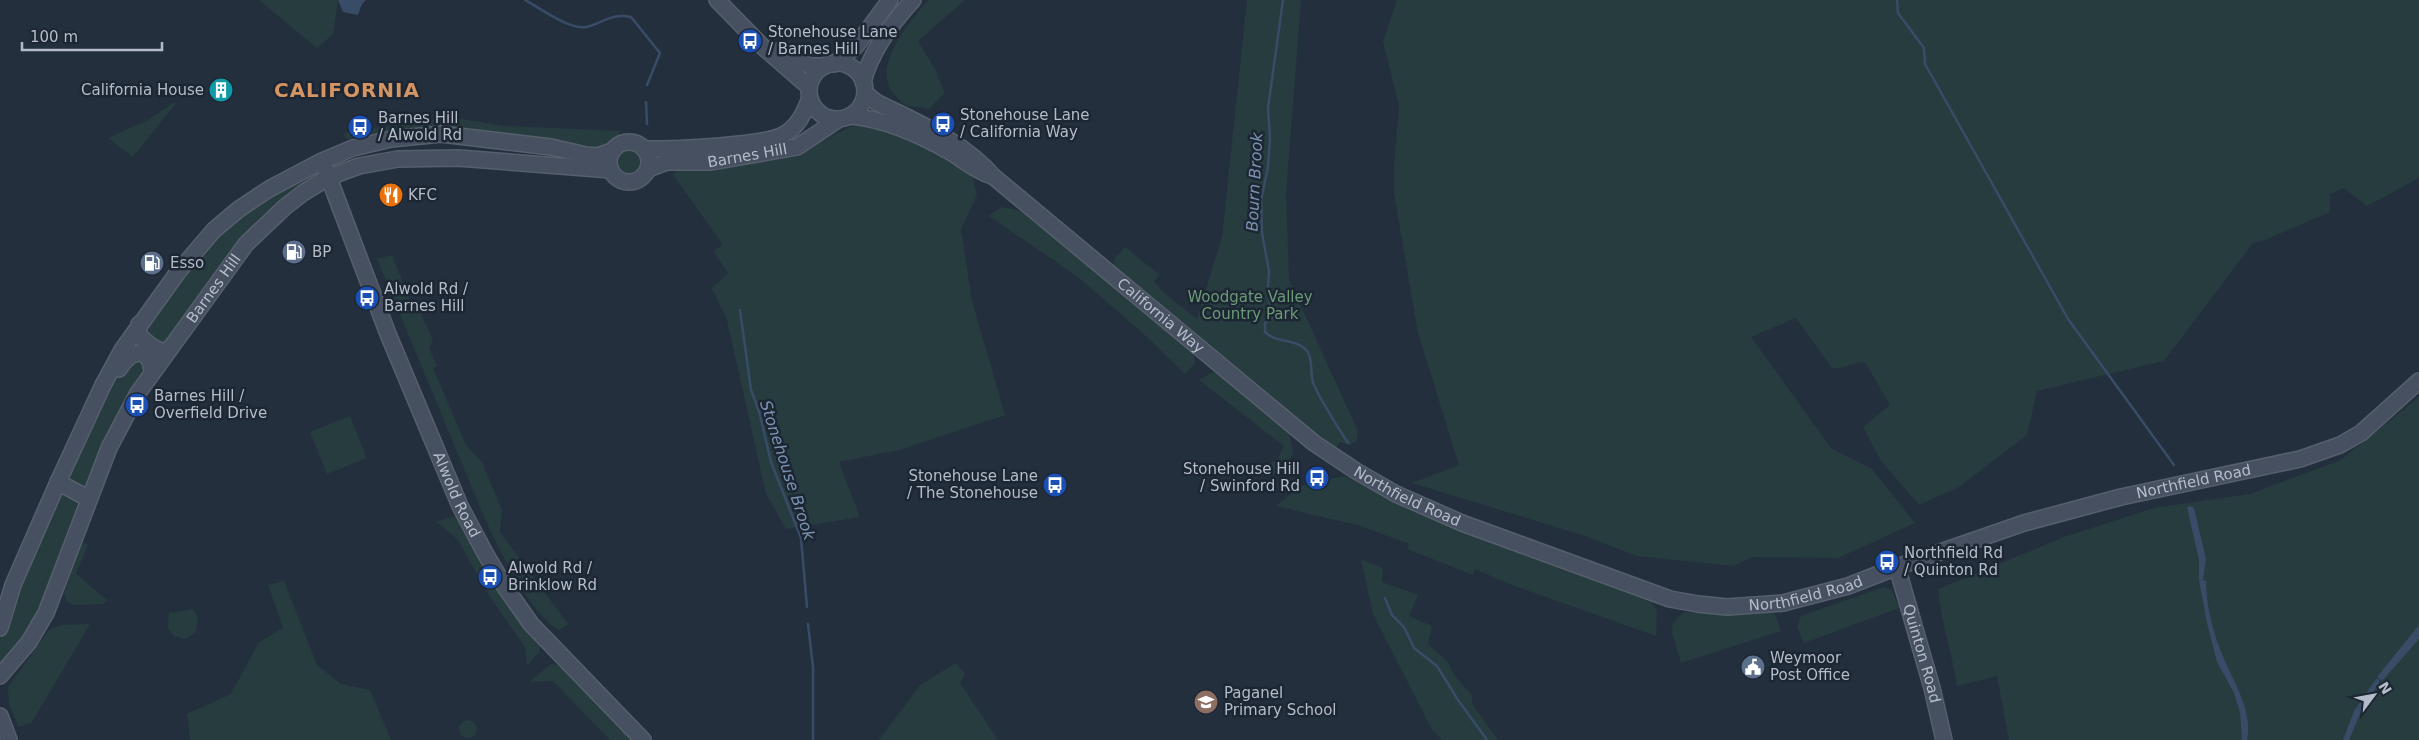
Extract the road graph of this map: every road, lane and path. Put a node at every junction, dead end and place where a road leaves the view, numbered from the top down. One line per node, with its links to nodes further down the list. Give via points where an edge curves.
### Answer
1 (717, 0): 4 (street)
2 (890, 0): 5 (street, via 856,46)
3 (913, 0): 6 (street, via 880,42 867,68)
4 (763, 47): 5 (street, via 811,66); 7 (street)
5 (830, 65): 6 (street, via 852,68); 7 (street, via 815,75)
6 (864, 87): 8 (street, via 860,106); 14 (street, California Way, via 876,102 960,146 980,160)
7 (810, 93): 8 (street, via 820,114); 9 (street, Barnes Hill, via 797,125 776,138)
8 (844, 118): 12 (street, Barnes Hill, via 797,147 711,162 667,162); 14 (street, California Way, via 867,117 897,126 951,153 976,171)
9 (645, 149): 10 (street, via 628,142); 12 (street, via 649,156)
10 (612, 151): 11 (street, via 597,156 586,155 551,147 441,134 391,139 354,148); 13 (street)
11 (322, 161): 15 (street, Alwold Road); 18 (street, via 269,189 214,230)
12 (648, 169): 13 (street, via 643,177 632,182 619,180)
13 (611, 170): 15 (street, Barnes Hill, via 458,158 406,159 358,166)
14 (994, 176): 23 (street, California Way)
15 (329, 177): 16 (street, Barnes Hill); 17 (street, Alwold Road)
16 (303, 193): 17 (street, via 318,192 331,197); 19 (street, Barnes Hill, via 246,244)
17 (341, 207): 31 (street, Alwold Road, via 388,334 460,506 490,561 531,624)
18 (139, 324): 19 (street, via 139,335 144,341 164,352); 22 (street)
19 (170, 348): 20 (street, Barnes Hill)
20 (152, 373): 22 (street, via 148,359 134,353 126,358 112,382); 25 (street, Barnes Hill, via 109,448)
21 (2419, 381): 26 (street, Northfield Road, via 2361,433 2321,452 2276,465 2121,497 2024,523)
22 (103, 385): 24 (street)
23 (1329, 453): 26 (street, Northfield Road, via 1396,494 1462,524 1670,600 1727,607 1783,603 1848,586)
24 (58, 482): 25 (street); 27 (street, via 13,585)
25 (89, 499): 28 (street, Barnes Hill, via 46,613 29,642)
26 (1897, 567): 32 (street, Quinton Road)
27 (0, 628)
28 (0, 676)
29 (0, 716): 30 (street)
30 (5, 733)
31 (643, 740)
32 (1944, 740)

